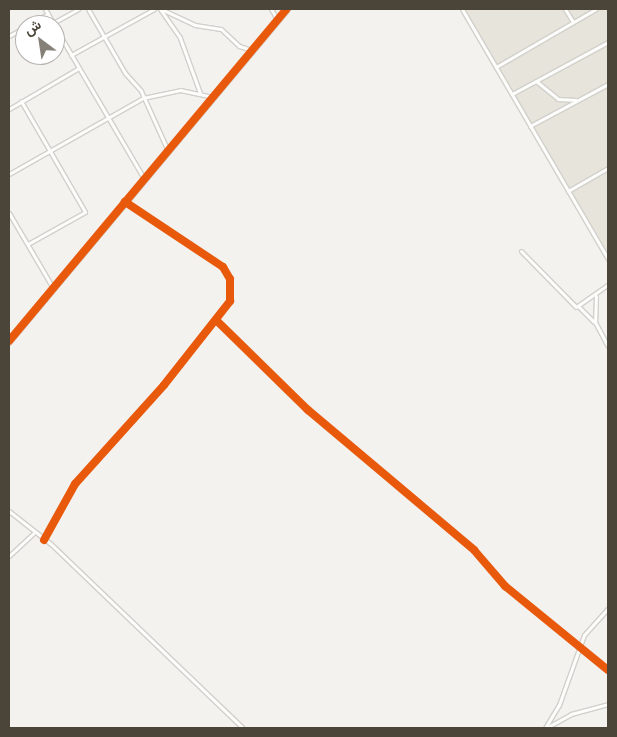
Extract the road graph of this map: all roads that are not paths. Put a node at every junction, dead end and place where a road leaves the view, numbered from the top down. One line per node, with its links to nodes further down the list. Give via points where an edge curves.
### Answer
1 (45, 9): 11 (street)
2 (78, 9): 12 (street)
3 (88, 9): 15 (street)
4 (154, 9): 15 (street)
5 (160, 9): 18 (street, via 195,24 221,29 239,46); 24 (street, via 180,38)
6 (271, 9): 13 (street)
7 (287, 9): 13 (street)
8 (462, 9): 20 (street)
9 (565, 9): 14 (street)
10 (596, 9): 14 (street)
11 (48, 14)
12 (65, 18)
13 (278, 20): 18 (street)
14 (573, 22): 20 (street)
15 (103, 36): 19 (street); 27 (street)
16 (608, 42): 22 (street)
17 (65, 44): 19 (street)
18 (252, 50): 26 (street)
19 (71, 55): 21 (street)
20 (496, 67): 25 (street)
21 (79, 68): 29 (street); 31 (street)
22 (536, 81): 25 (street); 28 (street, via 558,99)
23 (608, 84): 28 (street)
24 (201, 93): 26 (street); 27 (street, via 180,90)
25 (512, 94): 32 (street)
26 (212, 97): 34 (street)
27 (143, 98): 31 (street); 34 (street)
28 (579, 100): 32 (street)
29 (21, 101): 30 (street); 33 (street)
30 (9, 108)
31 (108, 117): 33 (street); 37 (street)
32 (530, 126): 38 (street)
33 (48, 150): 36 (street); 41 (street, via 85,212)
34 (168, 151): 37 (street)
35 (608, 168): 38 (street)
36 (9, 174)
37 (144, 179): 39 (street)
38 (568, 191): 43 (street)
39 (125, 202): 45 (street); 48 (street, via 189,241 227,273 230,301)
40 (9, 212): 41 (street)
41 (28, 244): 45 (street)
42 (521, 251): 47 (street)
43 (608, 257)
44 (608, 285): 46 (street)
45 (53, 288): 50 (street)
46 (596, 296): 47 (street); 49 (street)
47 (580, 307): 49 (street)
48 (217, 321): 54 (street, via 75,484); 57 (street, via 308,410 462,538 508,589)
49 (595, 322): 51 (street)
50 (9, 341)
51 (608, 346)
52 (9, 511): 53 (street)
53 (33, 534): 54 (street); 55 (street)
54 (44, 540): 60 (street)
55 (9, 556)
56 (608, 608): 57 (street)
57 (580, 644): 58 (street); 61 (street, via 559,705)
58 (608, 670)
59 (608, 704): 61 (street, via 571,714)
60 (244, 728)
61 (545, 728)

